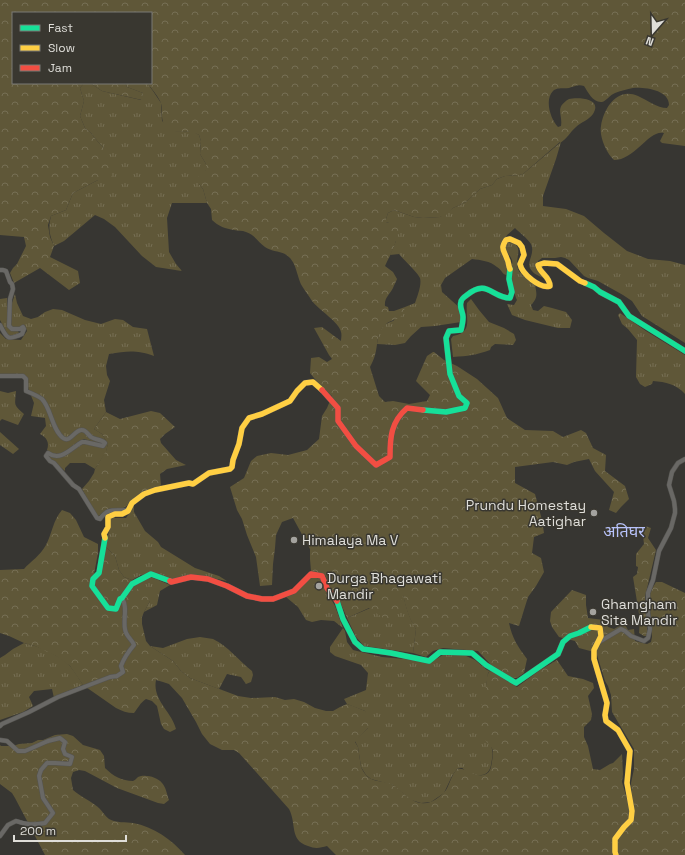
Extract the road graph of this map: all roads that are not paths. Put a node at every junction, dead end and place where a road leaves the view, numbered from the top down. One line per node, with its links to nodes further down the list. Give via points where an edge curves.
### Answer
1 (0, 270): 2 (street, via 6,271 13,290 9,326 12,329 24,329 22,334 10,338)
2 (0, 325)
3 (685, 351): 6 (street, via 629,316 619,302 580,281 557,264 538,265 550,286 536,282 522,270 522,247 510,239 506,240 503,251 510,269 510,298 484,288 473,290 461,300 461,330 449,331 446,338 450,374 460,396 467,403 465,408 446,412 407,408 393,427 390,457 376,465 356,446 338,421 338,408 313,382 305,383 290,401 249,418 242,428 230,470 208,473 193,484 144,494 132,503)
4 (0, 376): 6 (street, via 23,376 26,379 26,391 42,399 63,438 71,437 81,430 105,443 103,446 82,442 62,456 54,457 48,453 46,456 73,485 80,489 97,518 108,510)
5 (685, 459): 8 (street, via 678,463 672,472 669,485 675,513 671,528 659,551 648,593 648,638 644,641 621,629)
6 (128, 511): 7 (street, via 108,517 99,573 92,586 108,608 116,609)
7 (122, 598): 8 (street, via 132,584 151,574 171,582 191,577 208,579 247,596 274,600 294,591 311,574 322,576 327,588 337,600 355,642 363,650 430,661 440,652 472,653 486,665 516,683 558,654 570,636 591,627 600,628 601,636); 9 (street, via 125,604 125,630 134,646 121,666 123,672 58,697)
8 (598, 642): 12 (street, via 594,650 594,659 607,703 606,721 618,730 630,751 627,783 631,820 615,839)
9 (0, 726)
10 (0, 740): 11 (street, via 7,741 18,751 25,751 60,738 65,742 65,754 72,758 70,764 47,764 41,770 39,776 43,798 53,813 45,823 25,824 16,821 8,825)
11 (0, 836)
12 (616, 855)

